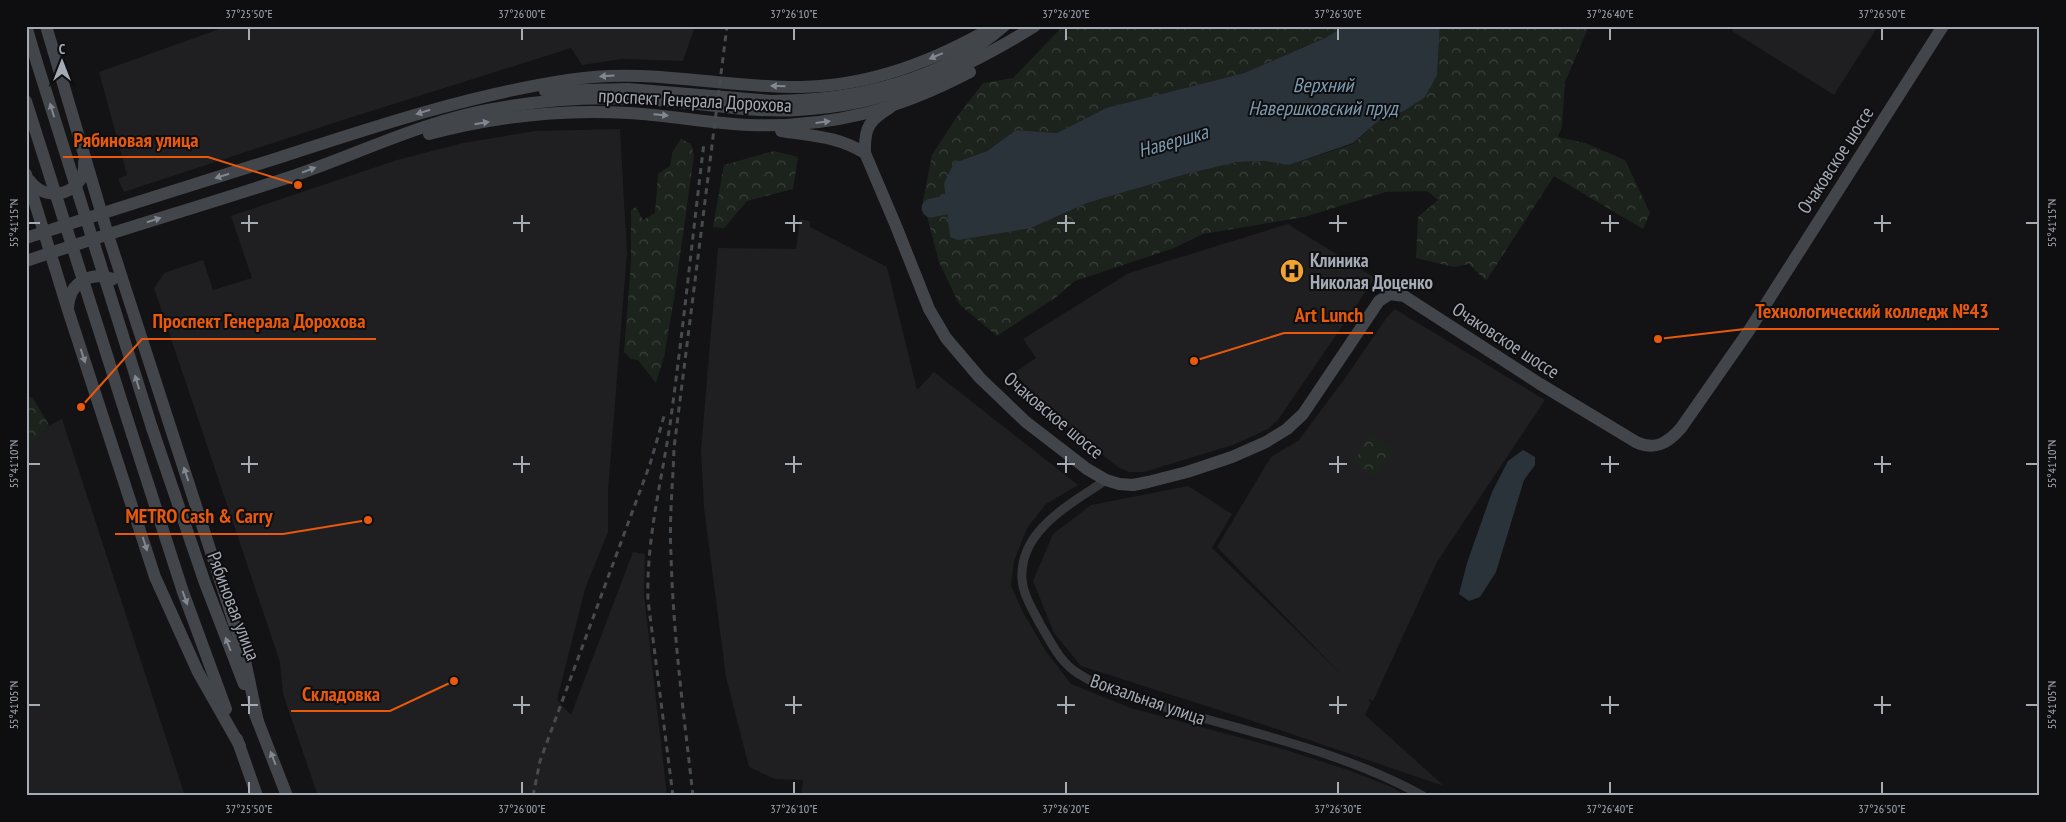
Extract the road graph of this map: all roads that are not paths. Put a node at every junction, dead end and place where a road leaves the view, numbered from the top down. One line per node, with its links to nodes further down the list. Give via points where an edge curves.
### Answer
1 (26, 26): 24 (main road, Рябиновая улица, one-way to 1, bridge, via 205,583 152,428)
2 (46, 26): 12 (main road)
3 (995, 26): 7 (main road, проспект Генерала Дорохова, one-way to 7, via 936,57 902,70 852,82 774,86 636,74 572,79)
4 (1004, 26): 7 (main road, проспект Генерала Дорохова, via 971,50 920,76 873,90 820,99 764,101 596,88)
5 (1035, 26): 9 (main road, проспект Генерала Дорохова, via 1017,43 978,68); 13 (main road, проспект Генерала Дорохова, via 944,76 901,92 852,104 771,111 656,100 560,99 452,118)
6 (1943, 26): 23 (main road, Очаковское шоссе, via 1748,332 1681,428 1664,444 1650,446 1636,442 1404,296 1393,294 1383,297 1372,310 1309,406 1287,429 1232,457 1187,472 1133,485)
7 (488, 96): 15 (main road, проспект Генерала Дорохова, one-way to 15, via 383,124)
8 (26, 101): 25 (main road, one-way to 25, bridge, via 183,592)
9 (891, 107): 10 (main road, проспект Генерала Дорохова, one-way to 9, via 773,125 825,122); 11 (main road, Очаковское шоссе, via 869,123)
10 (721, 122): 11 (main road, via 831,138); 13 (main road, проспект Генерала Дорохова, one-way to 10, via 477,123 542,115 626,112)
11 (865, 152): 23 (main road, Очаковское шоссе, via 929,309 946,338 980,378 1026,422)
12 (84, 157): 14 (main road, via 81,179 65,193 43,192); 15 (main road)
13 (333, 160): 17 (main road, проспект Генерала Дорохова, one-way to 13)
14 (27, 175): 16 (main road)
15 (102, 214): 16 (main road, проспект Генерала Дорохова); 17 (main road)
16 (44, 232): 18 (main road, проспект Генерала Дорохова); 19 (main road)
17 (108, 235): 19 (main road, проспект Генерала Дорохова); 21 (main road)
18 (26, 238)
19 (50, 252): 20 (main road, проспект Генерала Дорохова); 22 (main road)
20 (26, 260)
21 (127, 294): 22 (main road, via 114,280 105,276 86,278 72,291); 24 (main road, one-way to 21, via 243,652)
22 (68, 310): 25 (main road, one-way to 25, via 155,577 198,672)
23 (1106, 480): 28 (street, Вокзальная улица, via 1057,513 1042,528 1032,541 1023,567 1022,580 1031,607 1066,664 1078,674 1119,693 1320,753 1377,773)
24 (258, 722): 27 (main road, Рябиновая улица, one-way to 24)
25 (240, 746): 26 (main road)
26 (257, 796)
27 (287, 796)
28 (1423, 796)

